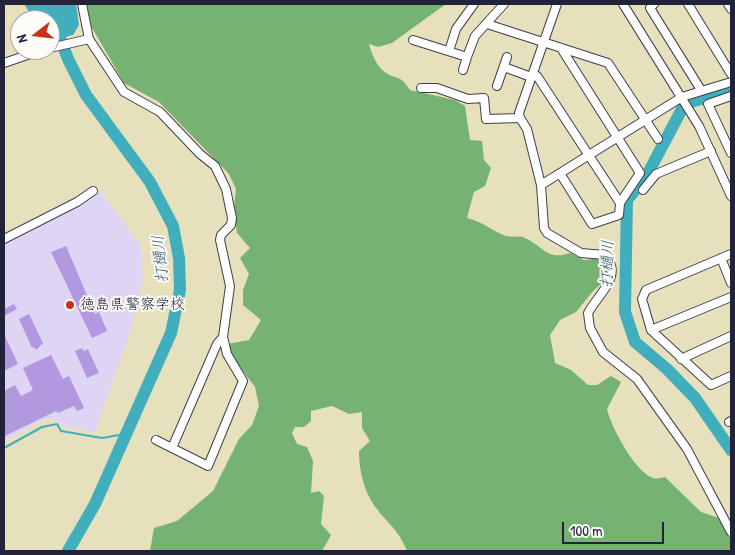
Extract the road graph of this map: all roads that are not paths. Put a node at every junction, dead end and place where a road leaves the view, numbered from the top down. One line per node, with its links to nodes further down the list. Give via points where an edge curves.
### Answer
1 (82, 4): 11 (street)
2 (474, 4): 16 (street, via 456,28)
3 (504, 4): 10 (street)
4 (557, 4): 13 (street)
5 (622, 4): 28 (street)
6 (654, 4): 26 (street, via 650,8)
7 (688, 4): 21 (street)
8 (728, 4): 9 (street)
9 (731, 9)
10 (488, 24): 13 (street); 17 (street, via 475,36)
11 (85, 40): 14 (street); 49 (street, via 124,92 160,112 215,166 221,176 232,218 220,240 230,286)
12 (413, 40): 16 (street)
13 (544, 43): 15 (street); 22 (street)
14 (60, 46)
15 (561, 48): 30 (street, via 608,63); 31 (street)
16 (449, 51): 17 (street)
17 (467, 57): 20 (street)
18 (507, 57): 19 (street)
19 (504, 68): 22 (street); 24 (street)
20 (463, 70)
21 (731, 74)
22 (532, 75): 29 (street); 35 (street, via 537,76)
23 (731, 82): 26 (street)
24 (497, 86)
25 (421, 88): 29 (street, via 436,88 468,99 484,98 486,119)
26 (701, 90): 28 (street)
27 (731, 96): 34 (street, via 708,104)
28 (683, 99): 30 (street); 33 (street)
29 (520, 118): 37 (street, via 527,128)
30 (646, 120): 31 (street); 32 (street)
31 (618, 139): 35 (street); 41 (street, via 640,174)
32 (658, 139)
33 (711, 151): 38 (street, via 656,174); 40 (street)
34 (731, 153)
35 (589, 157): 36 (street); 41 (street)
36 (561, 175): 37 (street); 41 (street, via 592,224 619,215)
37 (541, 185): 54 (street, via 547,233 581,253 606,255 611,261 612,279 588,313 596,341 603,352 637,379 688,449)
38 (643, 190)
39 (93, 191): 42 (street)
40 (731, 196)
41 (620, 202)
42 (4, 239)
43 (731, 254): 44 (street)
44 (721, 258): 45 (street); 47 (street, via 646,290 642,299)
45 (731, 284)
46 (731, 297): 47 (street)
47 (651, 330): 50 (street)
48 (731, 336): 50 (street)
49 (223, 337): 53 (street, via 217,344); 53 (street, via 227,354 243,382 208,466)
50 (681, 359): 51 (street, via 711,385)
51 (731, 376)
52 (156, 440): 53 (street)
53 (172, 448)
54 (731, 532)

